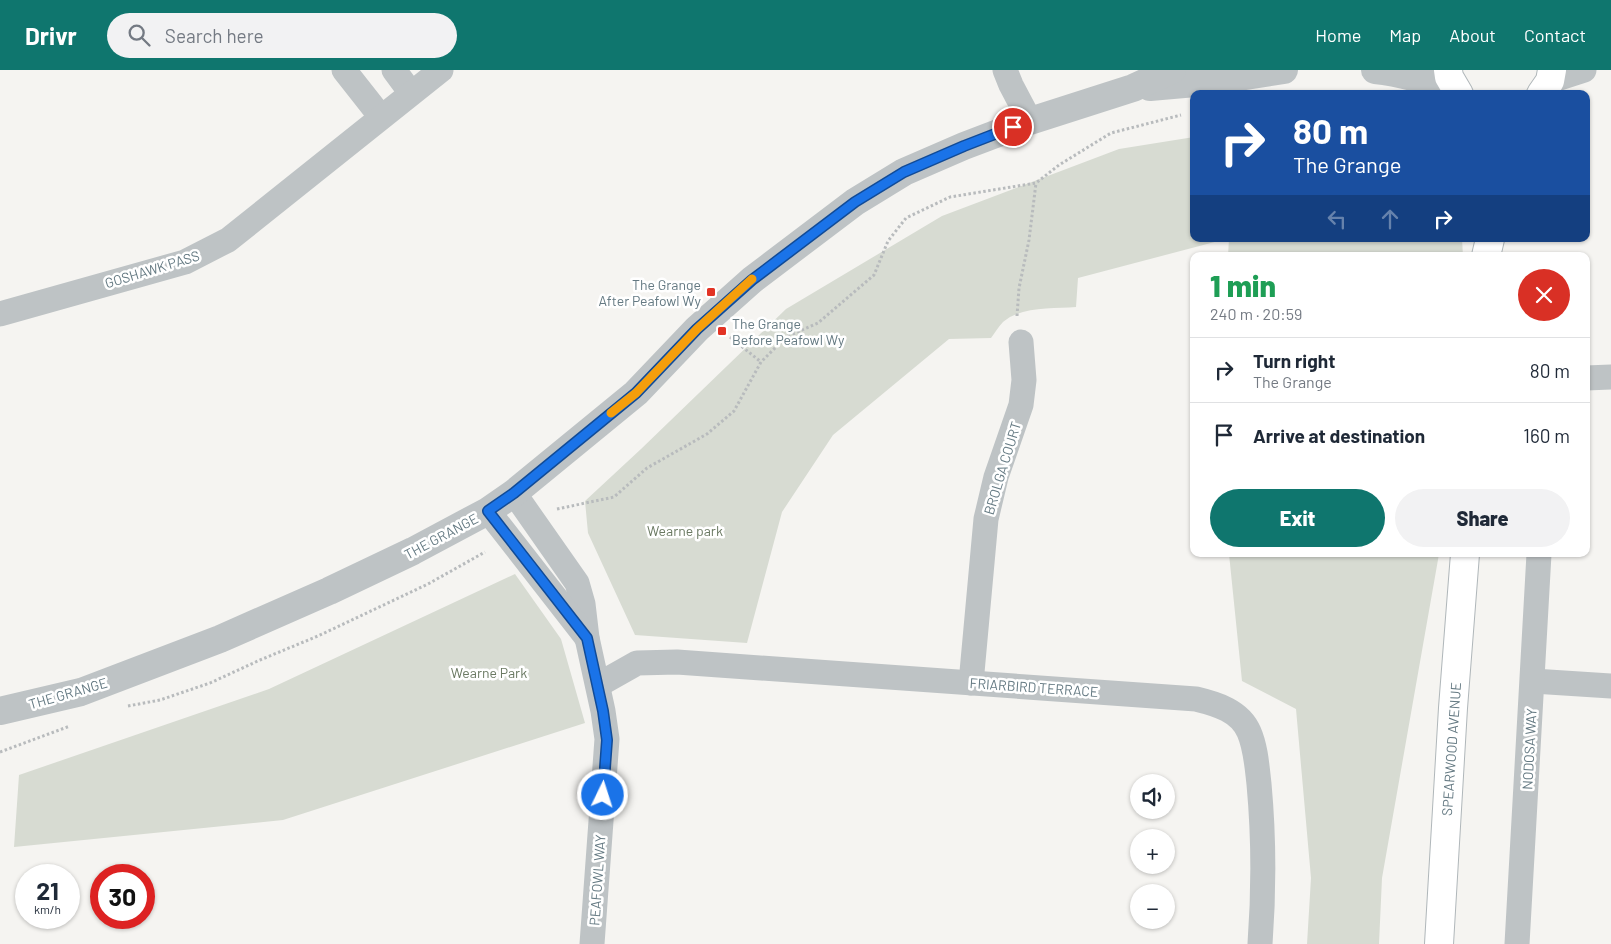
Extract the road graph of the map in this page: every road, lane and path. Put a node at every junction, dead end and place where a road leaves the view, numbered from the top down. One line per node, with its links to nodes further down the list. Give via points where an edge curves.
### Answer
1 (344, 70): 14 (street)
2 (394, 70): 12 (street)
3 (441, 70): 12 (street, GOSHAWK PASS)
4 (1005, 70): 15 (street)
5 (1172, 70): 11 (street, THE GRANGE)
6 (1284, 70): 11 (street, THE GRANGE, via 1207,82)
7 (1375, 70): 10 (street)
8 (1584, 70): 9 (street)
9 (1548, 82)
10 (1455, 85)
11 (1133, 88): 15 (street, THE GRANGE)
12 (411, 93): 14 (street, GOSHAWK PASS)
13 (1186, 114): 16 (path, via 1112,132)
14 (382, 117): 17 (street, GOSHAWK PASS, via 228,240 207,252 186,262)
15 (1030, 121): 23 (street, THE GRANGE, via 904,172 855,202 752,280 697,329 636,393)
16 (1036, 183): 19 (path, via 1016,318); 20 (path, via 950,196 906,218 888,241 874,275 818,322 786,337)
17 (0, 314)
18 (728, 335): 20 (path)
19 (1021, 342): 30 (street, BROLGA COURT, via 1024,380 1021,405 996,477 986,518)
20 (761, 362): 25 (path, via 734,411 707,434 647,468 614,497)
21 (1611, 377): 22 (street)
22 (1590, 378)
23 (514, 493): 24 (street, THE GRANGE); 28 (street, PEAFOWL WAY, via 577,583)
24 (488, 511): 28 (street, PEAFOWL WAY); 33 (street, THE GRANGE, via 413,551 220,640 81,692)
25 (552, 511)
26 (1465, 557): 36 (main road, SPEARWOOD AVENUE)
27 (1539, 557): 29 (street, NODOSA WAY)
28 (587, 638): 31 (street, PEAFOWL WAY)
29 (1533, 681): 32 (street); 37 (street, NODOSA WAY)
30 (971, 683): 31 (street, FRIARBIRD TERRACE, via 677,662 637,664); 35 (street, FRIARBIRD TERRACE, via 1196,699 1218,705 1236,715 1249,731 1256,756 1263,827)
31 (598, 685): 34 (street, PEAFOWL WAY, via 607,740)
32 (1611, 686)
33 (0, 711)
34 (592, 944)
35 (1260, 944)
36 (1439, 944)
37 (1517, 944)

